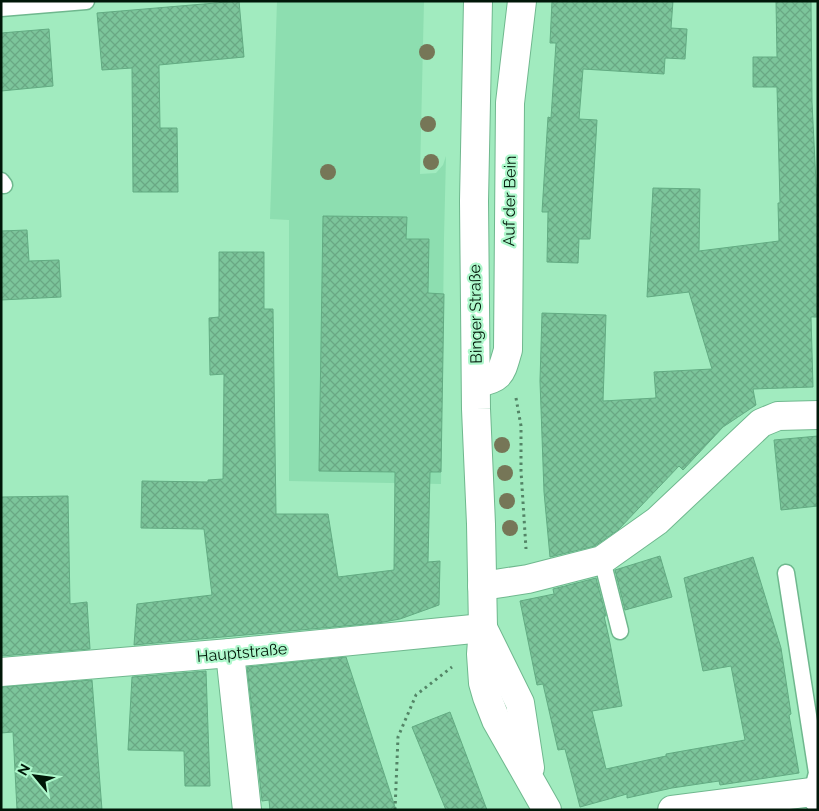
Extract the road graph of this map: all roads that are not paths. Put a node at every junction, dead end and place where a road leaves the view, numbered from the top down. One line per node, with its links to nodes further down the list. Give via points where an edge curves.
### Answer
1 (86, 1): 4 (lane)
2 (478, 1): 5 (street, Binger Straße, via 474,201)
3 (522, 1): 5 (street, Auf der Bein, via 510,103 508,350 499,375)
4 (1, 8)
5 (476, 383): 9 (street, Binger Straße)
6 (818, 415): 7 (street, via 778,416 761,423 657,522)
7 (602, 560): 9 (street); 11 (lane)
8 (786, 573): 14 (lane, via 818,773)
9 (482, 586): 10 (street, Binger Straße)
10 (483, 628): 12 (street, Hauptstraße); 16 (street, Binger Straße, via 520,703 531,782)
11 (620, 631)
12 (230, 653): 13 (street, Hauptstraße); 15 (street)
13 (1, 672)
14 (815, 796): 17 (street)
15 (248, 810)
16 (547, 810)
17 (672, 810)

